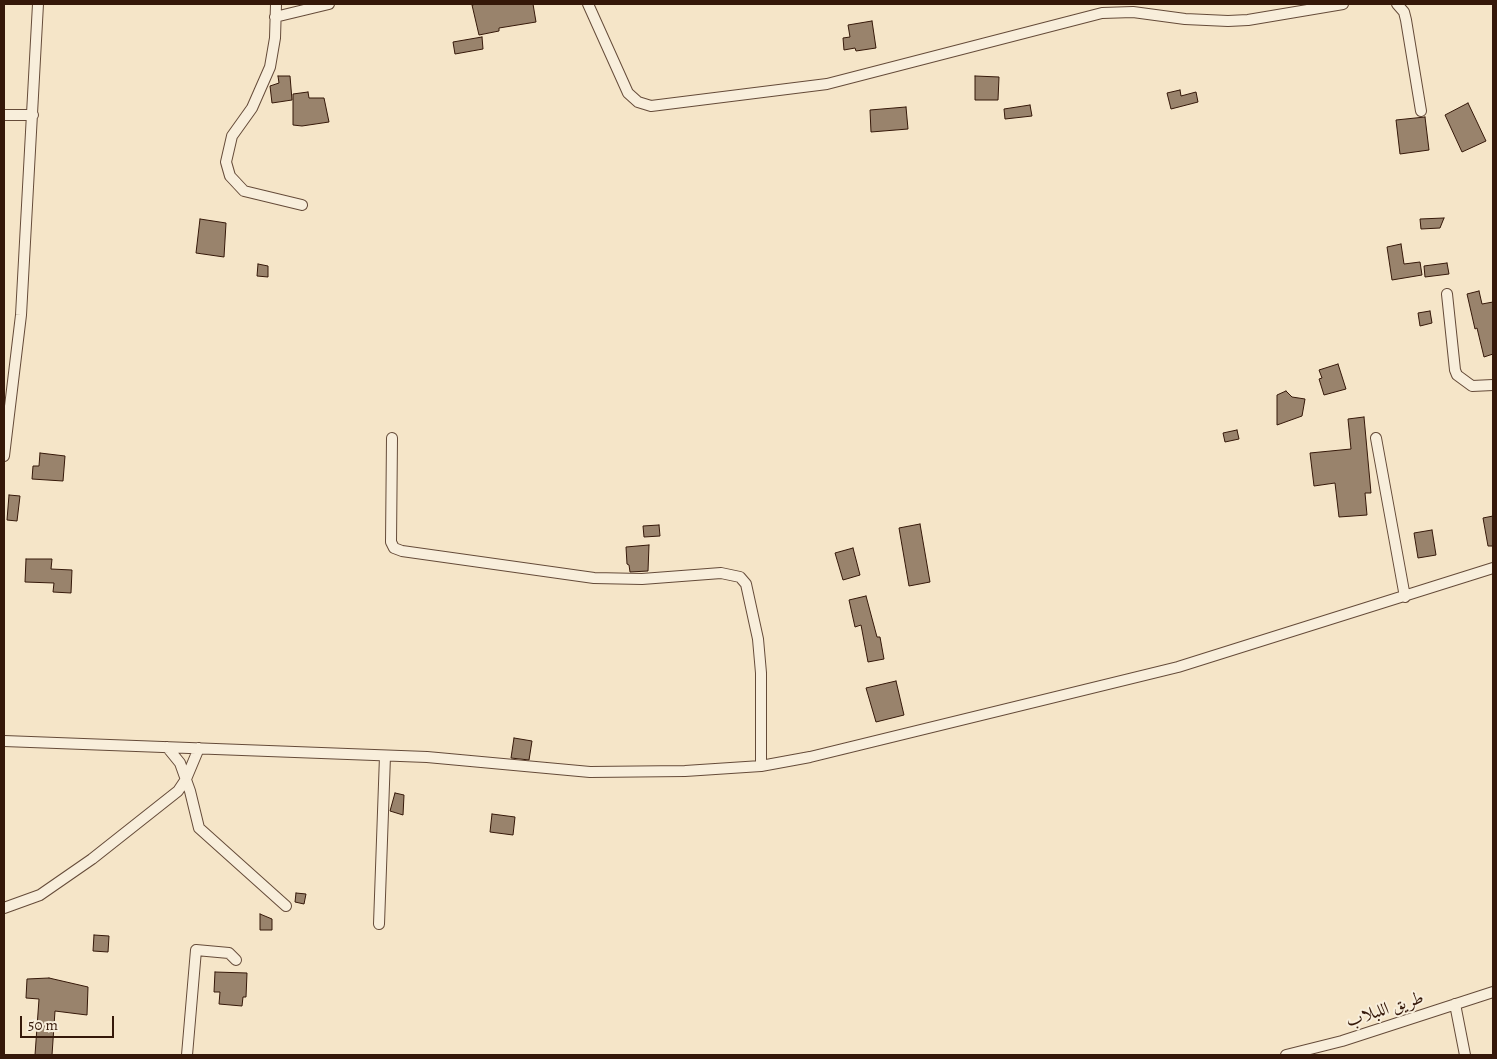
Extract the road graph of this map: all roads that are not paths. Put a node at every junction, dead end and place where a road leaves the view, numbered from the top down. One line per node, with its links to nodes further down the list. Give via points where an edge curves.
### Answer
1 (38, 4): 10 (street)
2 (276, 4): 7 (street)
3 (329, 4): 7 (street)
4 (588, 4): 5 (street, via 628,93 638,102 651,106 827,84 1102,14 1133,12 1228,21)
5 (1342, 4)
6 (1397, 4): 8 (street, via 1406,20)
7 (275, 17): 11 (street, via 273,52 265,81 252,108 232,136 226,162 230,176 244,191)
8 (1421, 111)
9 (4, 115): 10 (street)
10 (33, 115): 16 (street, via 21,316)
11 (302, 205)
12 (1446, 294): 13 (street, via 1457,376 1472,386)
13 (1493, 385)
14 (392, 438): 23 (street, via 390,542 394,548 594,578 650,579 721,573 740,576 746,584 758,639)
15 (1376, 438): 18 (street)
16 (4, 456)
17 (1493, 568): 18 (street)
18 (1405, 597): 23 (street, via 1178,667 810,757)
19 (4, 741): 20 (street)
20 (166, 747): 21 (street); 24 (street, via 180,764)
21 (199, 748): 22 (street); 24 (street)
22 (385, 756): 23 (street, via 590,772); 27 (street)
23 (761, 766)
24 (186, 779): 25 (street, via 199,828); 26 (street, via 178,791 92,859 40,895)
25 (286, 906)
26 (4, 908)
27 (379, 924)
28 (236, 960): 31 (street, via 230,953 196,950)
29 (1493, 992): 30 (street, طريق اللبلاب)
30 (1455, 1004): 32 (street, طريق اللبلاب, via 1342,1041); 33 (street)
31 (187, 1055)
32 (1286, 1055)
33 (1465, 1055)

